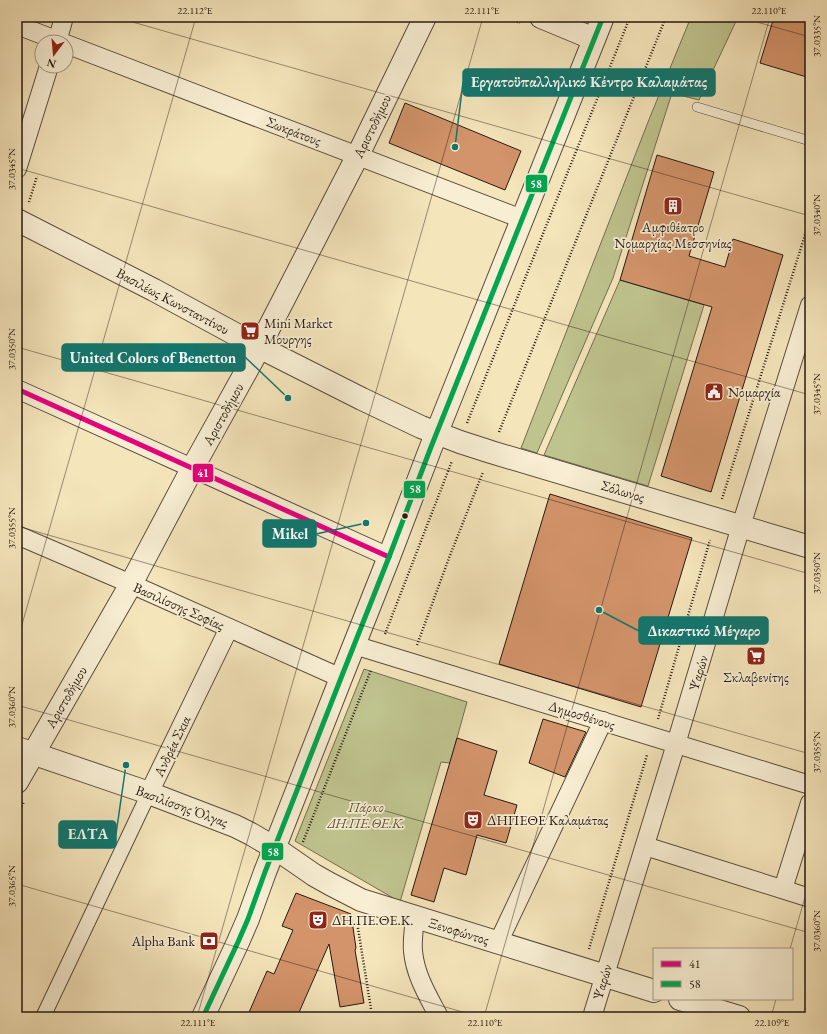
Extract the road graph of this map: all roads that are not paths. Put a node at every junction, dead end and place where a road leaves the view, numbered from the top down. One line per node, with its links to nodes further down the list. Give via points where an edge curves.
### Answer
1 (64, 17): 7 (street)
2 (425, 17): 13 (street, Αριστοδήμου)
3 (542, 17): 8 (street)
4 (603, 17): 8 (street)
5 (17, 25): 6 (street, Σωκράτους)
6 (40, 34)
7 (61, 34)
8 (594, 39): 15 (street)
9 (74, 47): 13 (street, Σωκράτους)
10 (46, 74): 14 (street)
11 (697, 107): 12 (lane)
12 (810, 141)
13 (358, 155): 15 (street, Σωκράτους); 18 (street, Αριστοδήμου)
14 (17, 168)
15 (522, 219): 20 (street)
16 (17, 220): 18 (street, Βασιλέως Κωνσταντίνου)
17 (808, 316): 22 (street, Ψαρών)
18 (259, 347): 20 (street, Βασιλέως Κωνσταντίνου, via 396,416); 21 (street, Αριστοδήμου)
19 (17, 389): 21 (street)
20 (436, 433): 22 (street, Σόλωνος, via 491,452); 25 (street)
21 (192, 469): 25 (street); 26 (street, Αριστοδήμου)
22 (741, 526): 24 (street, Σόλωνος); 31 (street, Ψαρών)
23 (17, 535): 26 (street, Βασιλίσσης Σοφίας)
24 (810, 547)
25 (389, 557): 28 (street)
26 (131, 584): 27 (street, Βασιλίσσης Σοφίας); 32 (street, Αριστοδήμου)
27 (229, 628): 29 (street, Βασιλίσσης Σοφίας); 35 (street, Ανδρέα Σκια)
28 (354, 645): 29 (street); 30 (street, Δημοσθένους)
29 (341, 678): 38 (street)
30 (603, 721): 31 (street, Δημοσθένους); 42 (street)
31 (676, 744): 34 (street, Δημοσθένους); 37 (street, Ψαρών)
32 (25, 750): 33 (street, Αριστοδήμου); 35 (street, Βασιλίσσης Όλγας)
33 (17, 782)
34 (810, 785)
35 (149, 794): 38 (street, Βασιλίσσης Όλγας, via 235,826); 46 (street, Ανδρέα Σκια)
36 (810, 803): 39 (street)
37 (645, 846): 39 (street); 43 (street, Ψαρών)
38 (275, 848): 41 (street, Ξενοφώντος, via 324,881 356,898); 47 (street, via 238,942)
39 (783, 890): 40 (street)
40 (810, 898)
41 (415, 917): 42 (street, Ξενοφώντος); 48 (street, via 413,952 416,968)
42 (498, 943): 43 (street, Ξενοφώντος)
43 (604, 976): 44 (street, Ξενοφώντος); 49 (street, Ψαρών)
44 (653, 991)
45 (683, 1000): 50 (street)
46 (43, 1017)
47 (203, 1017)
48 (439, 1017)
49 (592, 1017)
50 (739, 1017)

